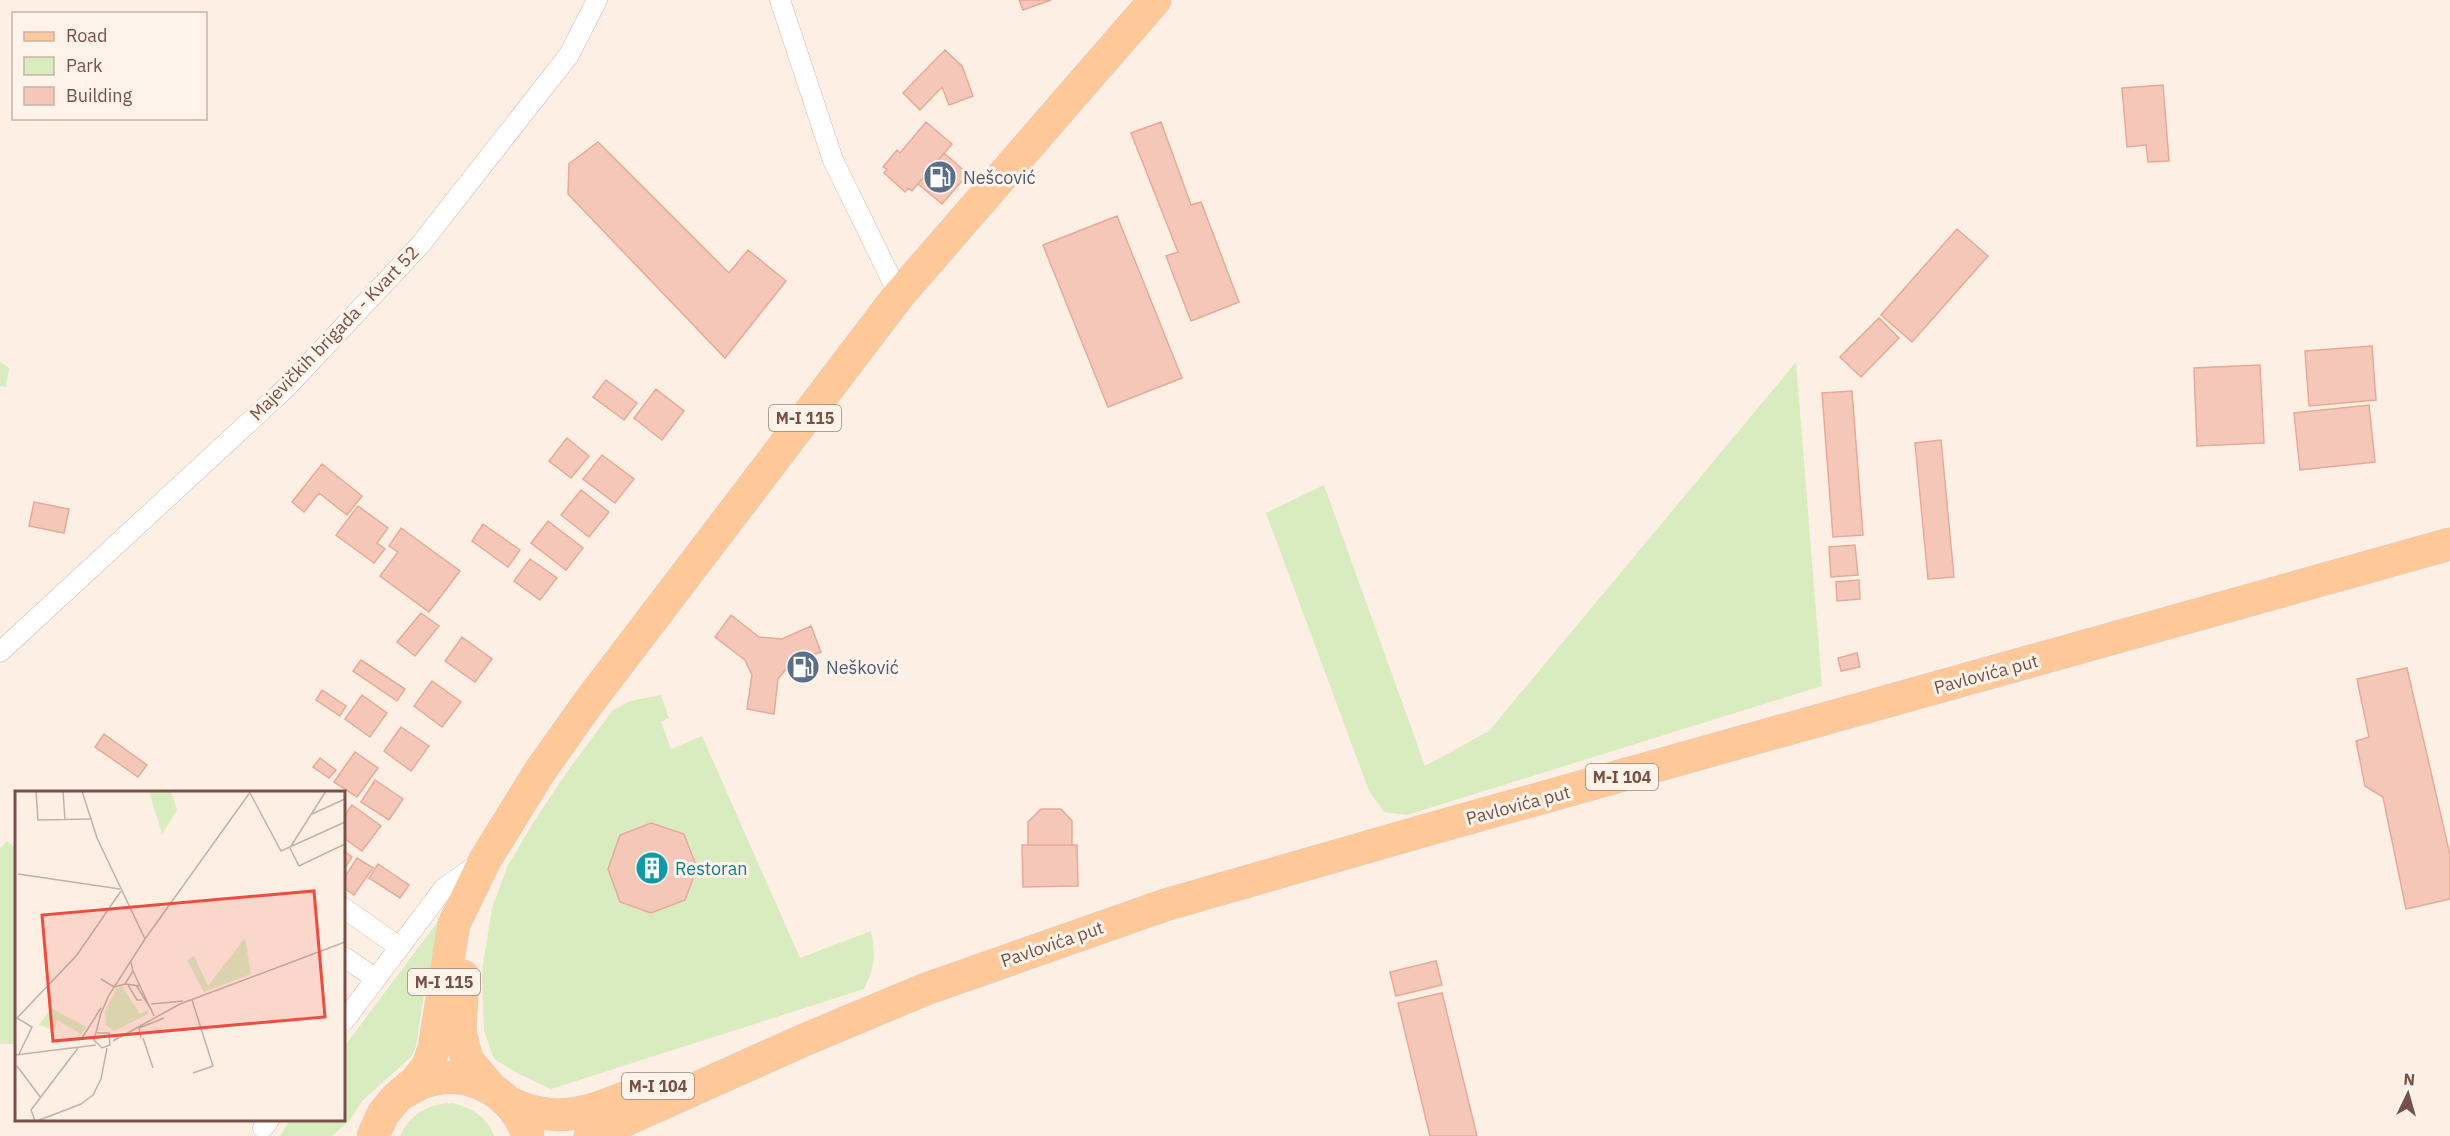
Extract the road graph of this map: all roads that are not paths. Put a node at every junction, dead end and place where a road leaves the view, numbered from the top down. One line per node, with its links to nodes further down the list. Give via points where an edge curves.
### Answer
1 (597, 0): 6 (street, Majevičkih brigada - Kvart 52, via 569,55 421,244 286,388)
2 (780, 0): 4 (street, via 833,160)
3 (1155, 0): 4 (main road, M-I 115)
4 (899, 295): 7 (main road, M-I 115, via 589,702)
5 (2450, 544): 13 (main road, Pavlovića put / M-I 104, via 1165,905 959,976)
6 (0, 652)
7 (485, 860): 9 (street, via 444,888); 14 (main road, M-I 115, via 464,958 460,1032 467,1060); 15 (main road, M-I 115, via 454,924 428,1066)
8 (345, 909): 9 (street)
9 (399, 947): 11 (street)
10 (345, 958): 11 (street)
11 (375, 978): 12 (street)
12 (345, 1020)
13 (804, 1040): 14 (main road, M-I 104, via 572,1115 531,1113); 18 (main road, M-I 104)
14 (501, 1095): 15 (main road, M-I 115, via 466,1078 441,1077 417,1084); 17 (main road, M-I 115, via 524,1123)
15 (384, 1116): 16 (main road, M-I 115)
16 (360, 1136)
17 (528, 1136)
18 (590, 1136)

